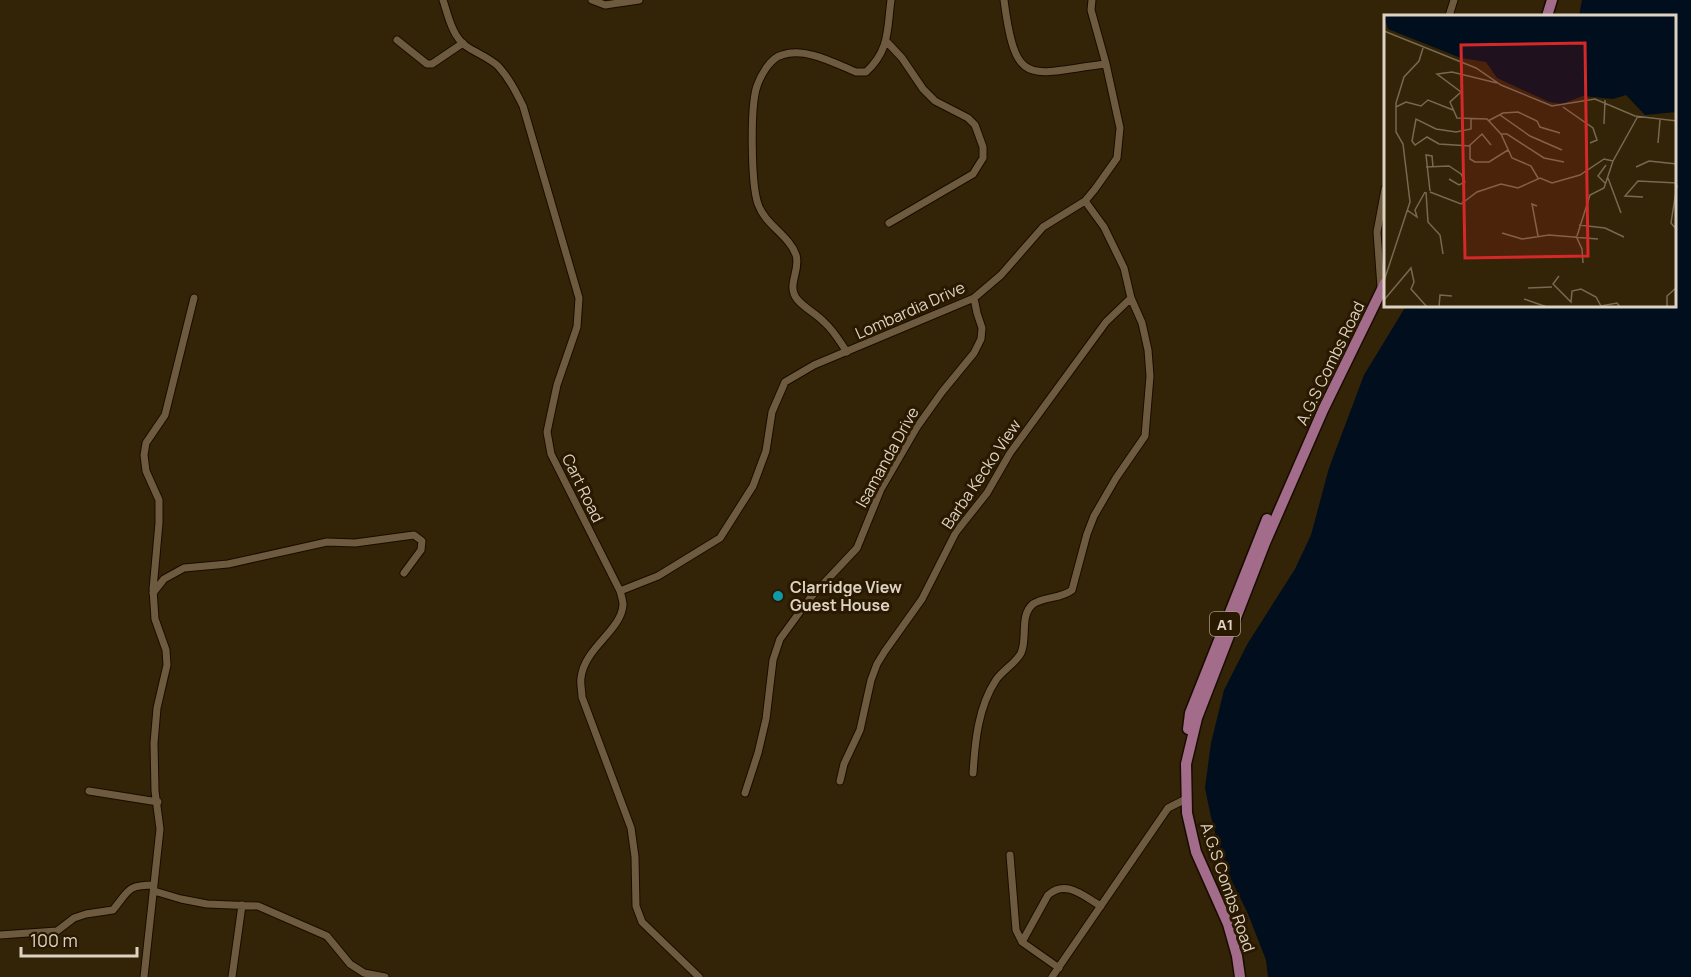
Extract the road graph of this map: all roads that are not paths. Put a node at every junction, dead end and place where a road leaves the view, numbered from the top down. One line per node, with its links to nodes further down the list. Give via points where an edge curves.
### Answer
1 (443, 0): 13 (street, via 454,31)
2 (592, 0): 3 (street, via 617,5)
3 (639, 0)
4 (891, 0): 12 (street)
5 (1004, 0): 14 (street, via 1012,49 1028,69 1055,72)
6 (1092, 0): 14 (street, Lombardia Drive, via 1091,10)
7 (1454, 0): 9 (street)
8 (1552, 0): 10 (main road)
9 (1449, 15)
10 (1547, 15)
11 (398, 40): 13 (street, via 427,64)
12 (886, 42): 17 (street, via 935,101 975,124 983,147 983,158 973,174); 22 (street, via 883,52 866,72 799,52 779,55 765,69 757,87 753,151 758,206 797,257 793,290 797,299 827,324)
13 (463, 43): 24 (street, Cart Road, via 498,67 523,106 579,298 577,327 557,385 547,432 551,454)
14 (1106, 64): 16 (street, Lombardia Drive, via 1120,128 1117,158)
15 (1384, 194): 18 (street, via 1377,232)
16 (1085, 201): 19 (street, Lombardia Drive, via 1043,227 1008,267); 21 (street, via 1114,245)
17 (889, 223)
18 (1383, 286): 30 (main road, A.G.S Combs Road / A1, via 1364,311 1325,389 1257,541 1190,713 1181,764)
19 (974, 297): 22 (street, Lombardia Drive); 29 (street, Isamanda Drive, via 982,328 974,352 917,427 881,489 857,548 810,598 780,639 773,660 766,718)
20 (194, 298): 25 (street, via 165,415 146,443 144,455 146,471 159,500)
21 (1131, 298): 26 (street, via 1148,350 1145,436 1094,516 1071,590 1031,606 1020,654 986,696 974,749); 27 (street, Barba Kecko View, via 1106,321 956,532 922,599 878,664 860,730)
22 (847, 352): 24 (street, Lombardia Drive, via 785,382 772,412 766,451 753,486 720,538 658,576)
23 (404, 573): 25 (street, via 422,550 422,541 414,535 355,543 327,542 228,564 184,568)
24 (620, 591): 42 (street, via 623,605 617,621 587,660 581,678 582,697 631,828 636,906 642,921)
25 (153, 592): 31 (street, via 155,619 166,650 154,743)
26 (973, 773)
27 (840, 781)
28 (89, 791): 31 (street)
29 (745, 793)
30 (1183, 800): 35 (street, via 1168,808); 44 (main road, A.G.S Combs Road / A1, via 1182,814 1192,853 1224,928); 45 (main road, A.G.S Combs Road / A1, via 1196,852 1228,924)
31 (158, 802): 33 (street, via 160,829)
32 (1011, 855): 37 (street, via 1016,930)
33 (154, 888): 34 (street, via 181,899); 36 (street, via 141,885 131,889 113,910 74,918 57,931); 39 (street)
34 (242, 905): 40 (street); 41 (street, via 258,906 327,936 350,964 364,973)
35 (1101, 906): 37 (street, via 1068,888 1053,890); 38 (street)
36 (0, 935)
37 (1022, 942): 38 (street)
38 (1059, 968): 43 (street)
39 (144, 977)
40 (232, 977)
41 (385, 977)
42 (699, 977)
43 (1052, 977)
44 (1235, 977)
45 (1240, 977)

